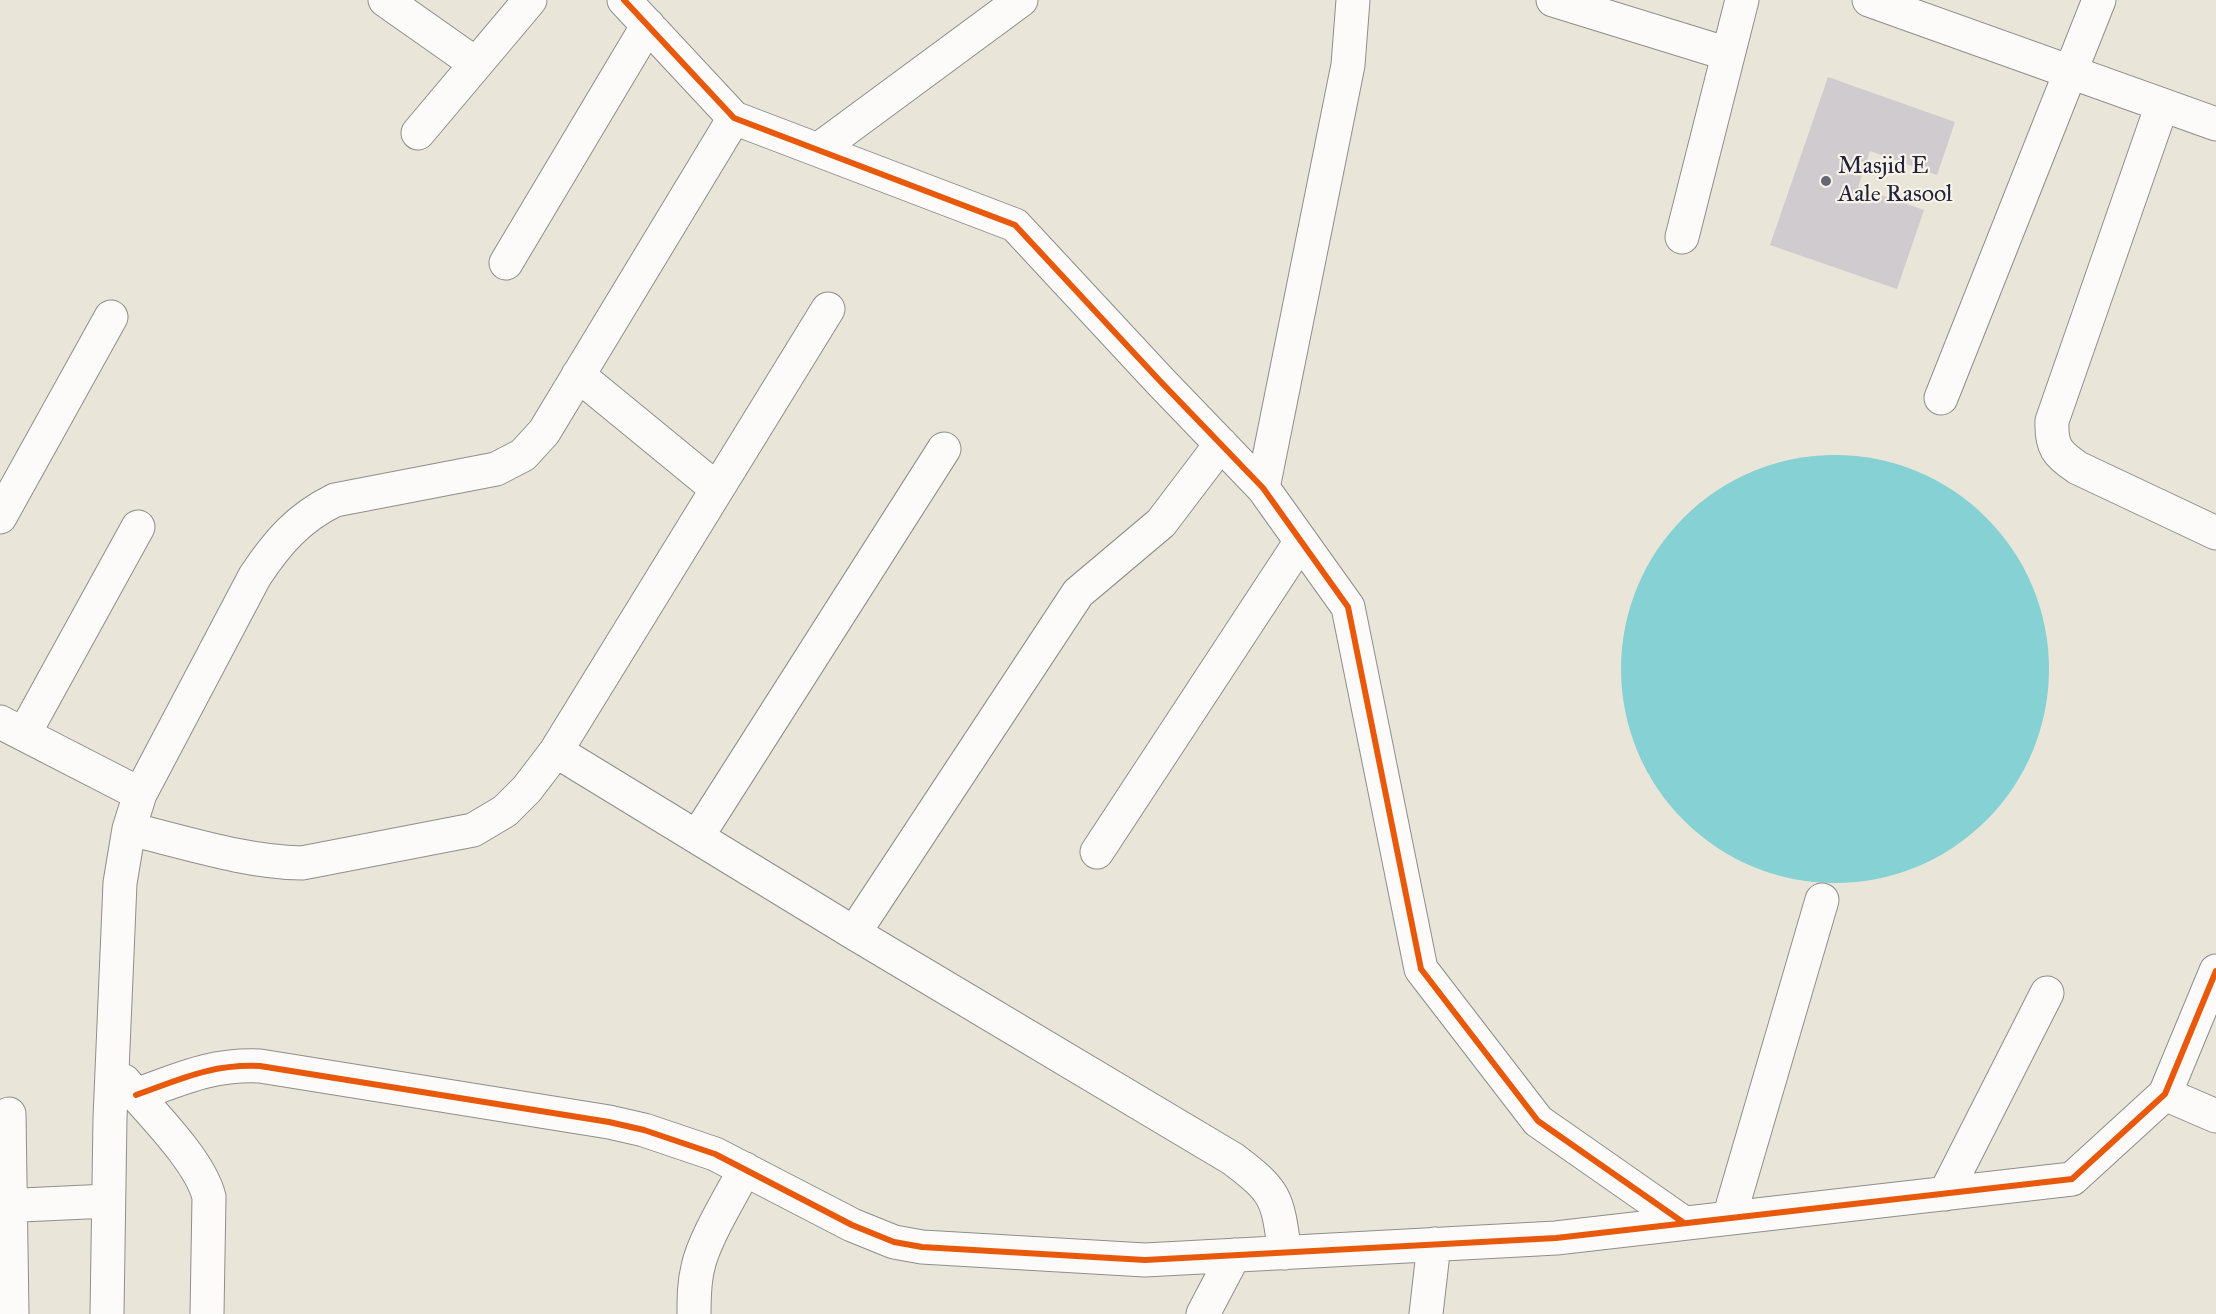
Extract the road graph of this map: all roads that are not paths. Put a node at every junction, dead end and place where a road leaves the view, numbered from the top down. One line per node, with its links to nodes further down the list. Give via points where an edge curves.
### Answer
1 (385, 0): 11 (street)
2 (530, 0): 11 (street)
3 (1021, 0): 17 (street)
4 (1353, 0): 26 (street, via 1348,65)
5 (1553, 0): 10 (street)
6 (1742, 0): 10 (street)
7 (1869, 0): 12 (street)
8 (2099, 0): 12 (street)
9 (636, 8): 14 (street); 19 (street)
10 (1728, 54): 18 (street)
11 (476, 64): 16 (street)
12 (2070, 72): 13 (street); 23 (street)
13 (2162, 105): 15 (street); 30 (street, via 2052,421 2051,437 2060,456 2078,468)
14 (734, 118): 17 (street); 22 (street)
15 (2216, 124)
16 (418, 133)
17 (819, 149): 24 (street, via 1015,225)
18 (1682, 237)
19 (506, 263)
20 (828, 309): 27 (street)
21 (111, 317): 28 (street)
22 (578, 375): 27 (street); 34 (street, via 544,432 523,455 496,469 335,500 314,510 295,526 255,576)
23 (1941, 398)
24 (1221, 444): 26 (street); 39 (street, via 1161,523 1078,593)
25 (944, 449): 36 (street)
26 (1263, 488): 31 (street)
27 (717, 489): 33 (street)
28 (0, 518)
29 (138, 527): 32 (street)
30 (2216, 532)
31 (1301, 541): 37 (street); 52 (street, via 1348,607 1421,969 1538,1121)
32 (12, 728): 34 (street)
33 (556, 751): 35 (street, via 506,811 473,830 302,863 249,858); 36 (street)
34 (140, 794): 35 (street)
35 (129, 829): 42 (street, via 120,883)
36 (697, 837): 39 (street)
37 (1097, 852)
38 (1822, 900): 51 (street)
39 (854, 933): 54 (street, via 1233,1159 1274,1195)
40 (2214, 982): 43 (street)
41 (2047, 993): 48 (street)
42 (112, 1067): 44 (street); 49 (street)
43 (2165, 1094): 46 (street); 48 (street, via 2072,1179)
44 (136, 1095): 47 (street, via 207,1070 260,1066 609,1122 683,1142); 58 (street, via 194,1164 205,1183)
45 (9, 1114): 50 (street)
46 (2216, 1116)
47 (745, 1169): 55 (street, via 875,1236 922,1247 1145,1260); 59 (street, via 705,1245 698,1265)
48 (1945, 1194): 51 (street)
49 (108, 1201): 50 (street); 57 (street)
50 (5, 1205): 56 (street)
51 (1729, 1218): 52 (street)
52 (1684, 1223): 53 (street, via 1556,1238)
53 (1434, 1244): 54 (street); 61 (street)
54 (1285, 1253): 55 (street)
55 (1234, 1255): 60 (street)
56 (12, 1314)
57 (107, 1314)
58 (207, 1314)
59 (694, 1314)
60 (1203, 1314)
61 (1426, 1314)

